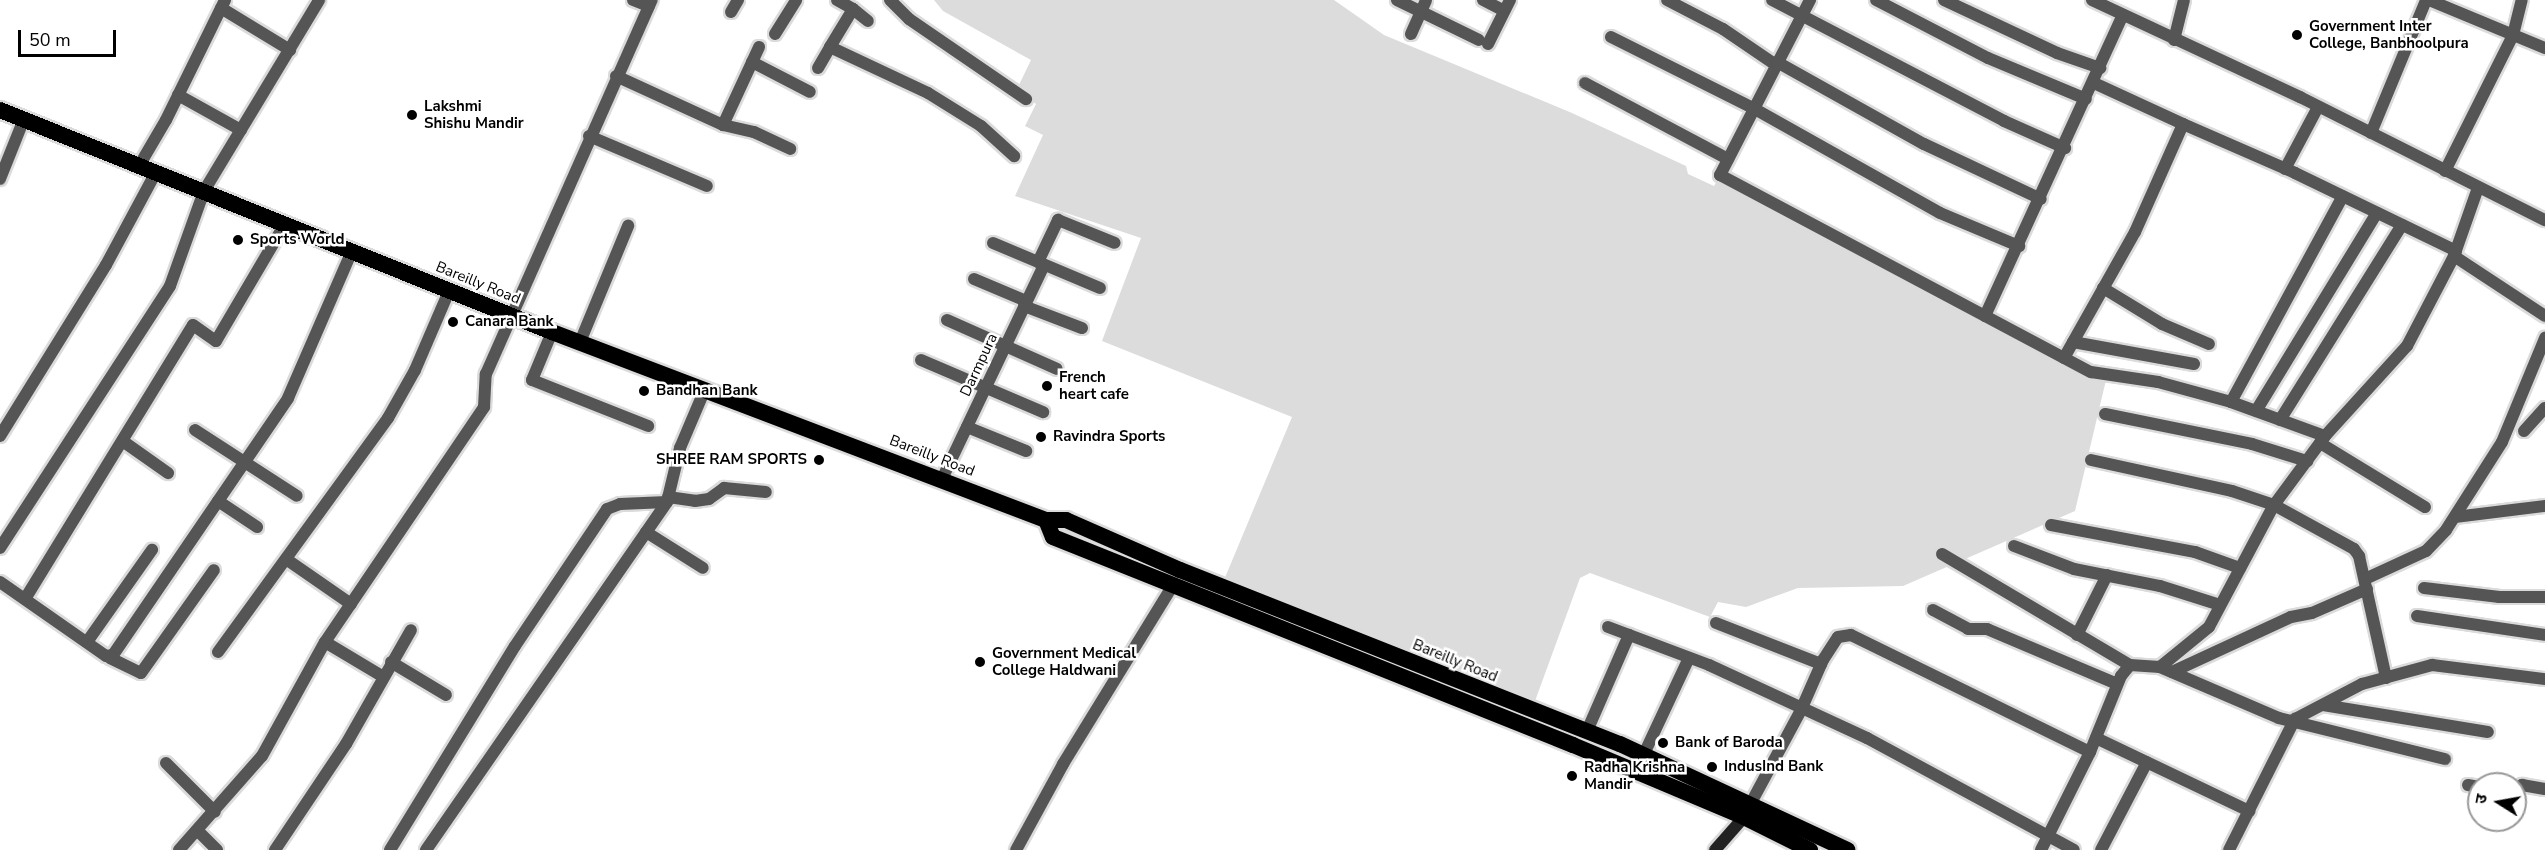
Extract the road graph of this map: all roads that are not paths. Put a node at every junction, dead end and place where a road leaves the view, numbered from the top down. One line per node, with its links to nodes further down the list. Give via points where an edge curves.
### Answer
1 (318, 0): 37 (street)
2 (633, 0): 20 (street)
3 (738, 0): 24 (street)
4 (796, 0): 29 (street)
5 (837, 0): 23 (street)
6 (890, 0): 47 (street, via 909,19)
7 (1396, 0): 25 (street)
8 (1426, 0): 25 (street)
9 (1483, 0): 22 (street)
10 (1510, 0): 25 (street, via 1483,42)
11 (1667, 0): 39 (street, via 1723,29)
12 (1772, 0): 27 (street)
13 (1810, 0): 27 (street)
14 (1876, 0): 48 (street, via 1988,58)
15 (1944, 0): 41 (street, via 2057,53)
16 (2092, 0): 26 (street)
17 (2184, 0): 33 (street)
18 (2427, 0): 31 (street); 56 (street)
19 (2522, 0): 31 (street)
20 (650, 3): 42 (street)
21 (223, 4): 37 (street); 46 (street)
22 (1499, 8)
23 (853, 9): 28 (street); 35 (street)
24 (731, 12)
25 (1420, 13): 30 (street)
26 (2123, 15): 33 (street); 41 (street)
27 (1801, 17): 39 (street); 58 (street)
28 (868, 21)
29 (775, 34)
30 (1411, 34)
31 (2513, 35): 36 (street); 64 (street)
32 (1611, 37): 50 (street)
33 (2174, 40): 49 (street)
34 (759, 47): 38 (street)
35 (830, 47): 40 (street); 60 (street, via 928,93 981,126)
36 (2545, 48)
37 (290, 50): 55 (street)
38 (752, 62): 45 (street); 54 (street)
39 (1777, 64): 50 (street); 71 (street, via 1924,144)
40 (818, 68)
41 (2100, 68): 44 (street)
42 (616, 76): 54 (street); 57 (street)
43 (1585, 83): 61 (street)
44 (2094, 83): 48 (street); 53 (street)
45 (810, 92)
46 (178, 95): 55 (street); 62 (street)
47 (1026, 99)
48 (2086, 99): 58 (street)
49 (2318, 107): 56 (street); 63 (street)
50 (1753, 108): 61 (street); 79 (street, via 1940,213)
51 (0, 110): 52 (highway, Bareilly Road)
52 (24, 119): 62 (highway, Bareilly Road); 66 (street)
53 (2183, 124): 63 (street); 85 (street, via 2135,232)
54 (723, 125): 59 (street, via 753,132)
55 (241, 130): 69 (street)
56 (2371, 134): 64 (street)
57 (590, 136): 67 (street); 89 (street)
58 (2064, 148): 71 (street)
59 (790, 149)
60 (1014, 156)
61 (1728, 159): 90 (street, via 1720,175)
62 (139, 166): 65 (highway, Bareilly Road)
63 (2285, 169): 70 (street)
64 (2445, 171): 68 (street)
65 (156, 172): 69 (highway, Bareilly Road); 115 (street, via 106,265)
66 (0, 179)
67 (706, 186)
68 (2478, 188): 73 (street); 81 (street)
69 (204, 191): 74 (highway, Bareilly Road); 137 (street, via 170,286)
70 (2343, 196): 72 (street); 105 (street)
71 (2041, 199): 79 (street)
72 (2377, 213): 75 (street); 107 (street)
73 (2545, 220)
74 (285, 224): 80 (highway, Bareilly Road); 117 (street, via 216,341 193,325)
75 (2402, 225): 81 (street); 110 (street)
76 (628, 226): 95 (street)
77 (993, 243): 82 (street)
78 (1115, 243): 82 (street, Darmpura, via 1058,220)
79 (2019, 246): 90 (street)
80 (352, 251): 86 (highway, Bareilly Road); 121 (street, via 288,398)
81 (2455, 254): 88 (street); 116 (street, via 2407,346)
82 (1041, 264): 84 (street); 87 (street, Darmpura)
83 (974, 279): 87 (street)
84 (1100, 288)
85 (2103, 288): 96 (street); 97 (street, via 2162,324)
86 (449, 291): 89 (highway, Bareilly Road); 140 (street, via 415,370 388,418)
87 (1025, 304): 92 (street); 98 (street, Darmpura)
88 (2545, 315)
89 (512, 316): 93 (highway, Bareilly Road); 152 (street, via 484,379 484,408)
90 (1985, 316): 99 (street)
91 (947, 320): 98 (street)
92 (1082, 328)
93 (552, 332): 95 (highway, Bareilly Road); 111 (street, via 532,380)
94 (2545, 338): 131 (street, via 2502,441)
95 (580, 342): 104 (highway, Bareilly Road)
96 (2073, 342): 99 (street); 101 (street)
97 (2209, 344)
98 (1005, 347): 102 (street); 103 (street, Darmpura)
99 (2064, 358): 105 (street, via 2091,372 2158,382)
100 (921, 360): 103 (street)
101 (2194, 364)
102 (1057, 369)
103 (985, 388): 108 (street); 112 (street, Darmpura)
104 (705, 389): 123 (highway, Bareilly Road); 126 (street, via 680,448)
105 (2231, 402): 107 (street)
106 (2545, 408): 114 (street)
107 (2256, 411): 110 (street)
108 (1043, 412)
109 (2104, 414): 120 (street, via 2252,444)
110 (2280, 420): 116 (street)
111 (648, 426)
112 (967, 428): 118 (street); 123 (street, Darmpura)
113 (195, 430): 121 (street)
114 (2524, 431)
115 (0, 436)
116 (2323, 440): 120 (street); 130 (street)
117 (124, 442): 122 (street); 151 (street)
118 (1026, 451)
119 (2091, 460): 128 (street, via 2232,491)
120 (2307, 461): 128 (street)
121 (244, 463): 125 (street); 127 (street)
122 (168, 473)
123 (942, 479): 132 (highway, Bareilly Road)
124 (766, 492): 126 (street, via 724,488 710,499)
125 (297, 496)
126 (668, 499): 135 (street); 198 (street, via 620,504 607,510 515,646)
127 (218, 501): 134 (street); 165 (street)
128 (2274, 505): 142 (street); 147 (street, via 2354,549)
129 (2545, 506): 131 (street)
130 (2425, 507)
131 (2455, 517): 147 (street, via 2426,551)
132 (1046, 520): 144 (highway, Bareilly Road, via 1066,520); 148 (highway, Bareilly Road, via 1053,537)
133 (2051, 525): 142 (street, via 2195,552)
134 (257, 527)
135 (646, 532): 141 (street); 194 (street)
136 (2014, 546): 145 (street, via 2074,569)
137 (0, 548)
138 (152, 550): 162 (street)
139 (1942, 554): 161 (street)
140 (286, 560): 152 (street); 164 (street)
141 (703, 568)
142 (2240, 568): 153 (street)
143 (214, 570): 165 (street, via 141,673)
144 (1180, 570): 148 (highway); 179 (highway, Bareilly Road)
145 (2107, 575): 153 (street); 161 (street)
146 (0, 582): 151 (street)
147 (2366, 584): 170 (street, via 2312,612 2291,617); 172 (street)
148 (1172, 587): 189 (highway, Bareilly Road); 199 (street, via 1063,764)
149 (2424, 588): 150 (street, via 2499,597)
150 (2545, 597)
151 (25, 600): 162 (street)
152 (351, 604): 163 (street)
153 (2220, 605): 170 (street, via 2209,627)
154 (1933, 610): 174 (street, via 1968,629 1987,628)
155 (2417, 616): 159 (street)
156 (1716, 623): 168 (street)
157 (1608, 627): 160 (street)
158 (411, 630): 167 (street)
159 (2545, 634)
160 (1629, 635): 166 (street); 179 (street)
161 (2077, 635): 169 (street)
162 (87, 642): 165 (street)
163 (325, 642): 171 (street); 191 (street, via 262,756)
164 (218, 652)
165 (110, 658)
166 (1689, 658): 177 (street); 183 (street)
167 (391, 662): 171 (street); 175 (street)
168 (1821, 664): 177 (street); 182 (street, via 1832,642 1851,635)
169 (2130, 665): 170 (street); 174 (street)
170 (2166, 670): 178 (street, via 2279,718)
171 (382, 676): 197 (street, via 346,744)
172 (2386, 678): 173 (street, via 2432,665); 176 (street, via 2362,684)
173 (2545, 679)
174 (2117, 684): 181 (street)
175 (447, 695)
176 (2323, 705): 178 (street); 180 (street)
177 (1801, 710): 189 (street); 193 (street, via 1867,738)
178 (2295, 719): 184 (street); 190 (street)
179 (1587, 731): 183 (highway, Bareilly Road)
180 (2488, 732)
181 (2096, 738): 182 (street); 185 (street)
182 (2090, 752): 193 (street)
183 (1644, 754): 189 (highway, Bareilly Road)
184 (2445, 759)
185 (2147, 762): 190 (street); 205 (street)
186 (166, 763): 191 (street)
187 (2527, 786): 188 (street)
188 (2545, 789)
189 (1748, 810): 200 (main road); 201 (highway, Bareilly Road); 202 (highway, Bareilly Road)
190 (2249, 811): 206 (street)
191 (215, 812): 192 (street)
192 (198, 831): 195 (street); 196 (street)
193 (2048, 837): 203 (street); 204 (street)
194 (430, 849)
195 (179, 850)
196 (217, 850)
197 (275, 850)
198 (390, 850)
199 (1016, 850)
200 (1715, 850)
201 (1810, 850)
202 (1846, 850)
203 (2041, 850)
204 (2074, 850)
205 (2101, 850)
206 (2229, 850)

